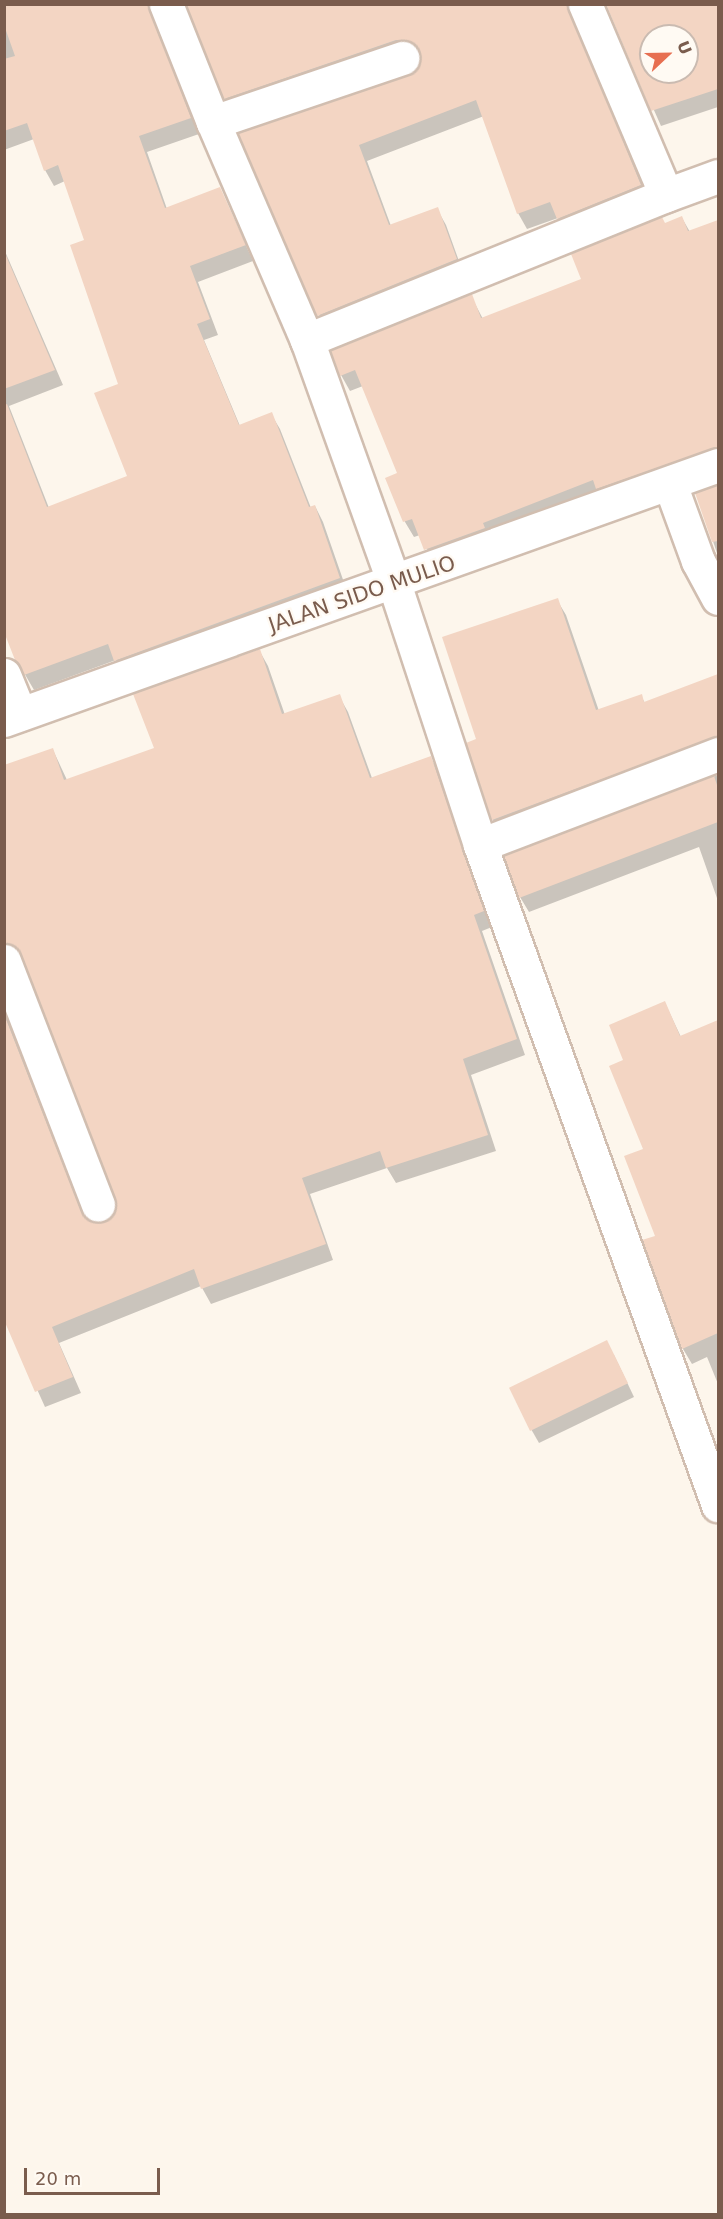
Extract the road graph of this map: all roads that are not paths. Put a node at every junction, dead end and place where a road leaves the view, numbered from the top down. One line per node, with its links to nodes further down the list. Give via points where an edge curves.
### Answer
1 (166, 4): 4 (street)
2 (585, 4): 6 (street)
3 (402, 58): 4 (street)
4 (213, 122): 7 (street)
5 (718, 176): 6 (street)
6 (666, 195): 7 (street)
7 (307, 339): 10 (street)
8 (718, 465): 9 (street, JALAN SIDO MULIO)
9 (670, 484): 10 (street, JALAN SIDO MULIO); 11 (street, via 698,561)
10 (394, 583): 13 (street, JALAN SIDO MULIO); 15 (street)
11 (718, 598)
12 (4, 675): 13 (street)
13 (12, 717)
14 (718, 754): 15 (street)
15 (480, 845): 18 (street)
16 (4, 962): 17 (street)
17 (98, 1204)
18 (718, 1505)

